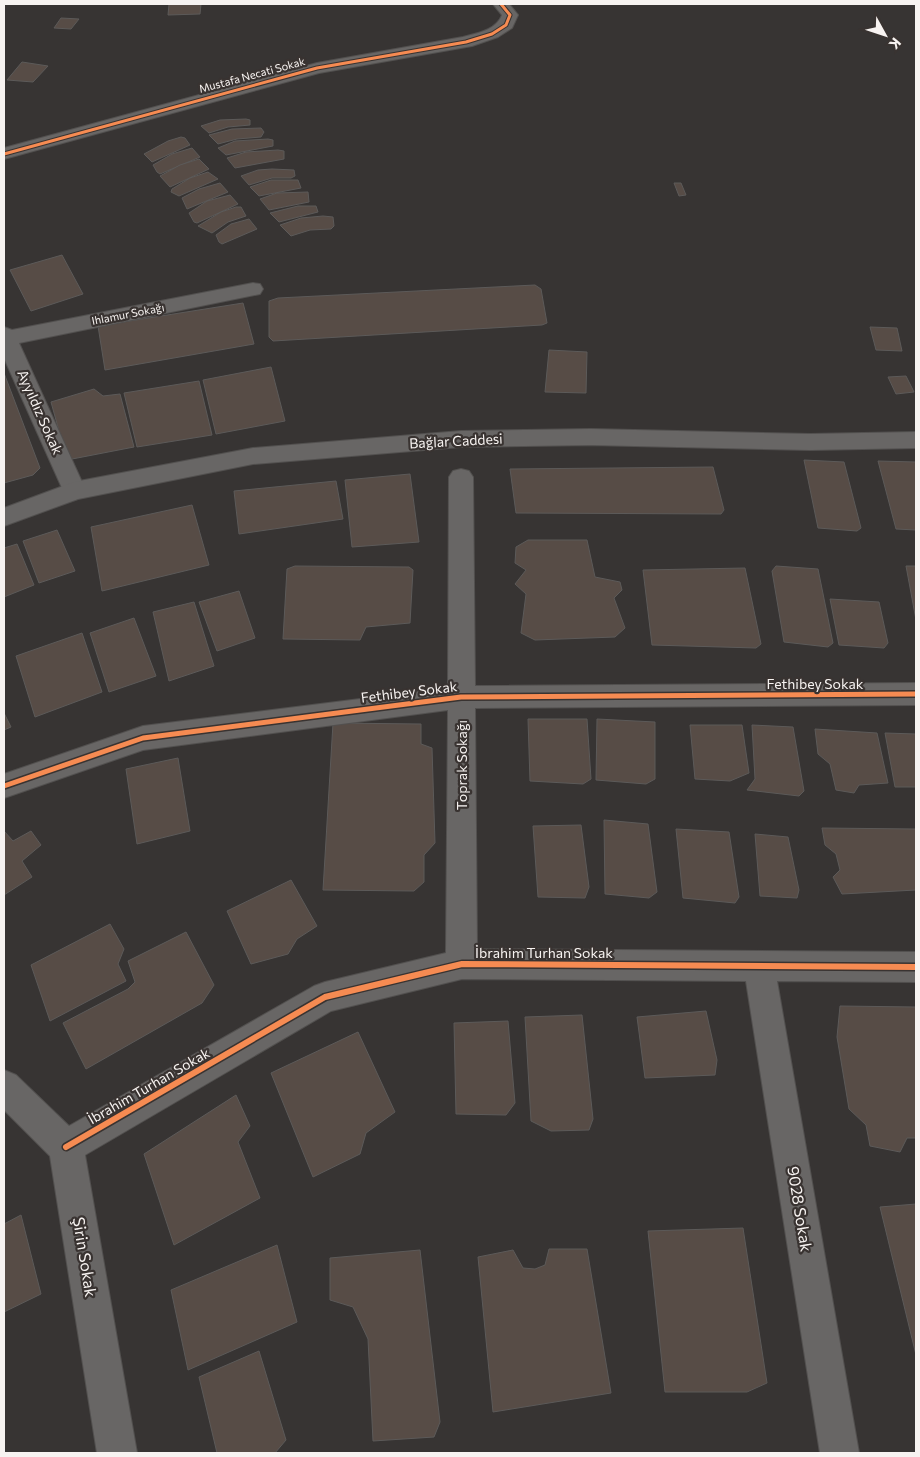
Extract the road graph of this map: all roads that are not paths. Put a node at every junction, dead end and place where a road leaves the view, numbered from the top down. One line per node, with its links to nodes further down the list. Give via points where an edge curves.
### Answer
1 (501, 4): 2 (street, Mustafa Necati Sokak, via 510,14 506,25 492,34 466,42 317,68)
2 (4, 154)
3 (253, 289): 4 (street, Ihlamur Sokağı)
4 (5, 337): 7 (street, Ayyıldız Sokak)
5 (916, 440): 7 (street, Bağlar Caddesi, via 461,439 252,456)
6 (461, 477): 10 (street, Toprak Sokağı)
7 (74, 491): 8 (street, Bağlar Caddesi)
8 (4, 517)
9 (916, 694): 10 (street, Fethibey Sokak)
10 (462, 697): 11 (street, Fethibey Sokak, via 143,738); 12 (street, Toprak Sokağı)
11 (4, 786)
12 (462, 964): 13 (street, İbrahim Turhan Sokak); 16 (street, İbrahim Turhan Sokak, via 325,997)
13 (759, 966): 14 (street, İbrahim Turhan Sokak); 18 (street, 9028 Sokak)
14 (916, 966)
15 (4, 1088): 16 (street)
16 (66, 1146): 17 (street, Şirin Sokak)
17 (117, 1453)
18 (840, 1453)

